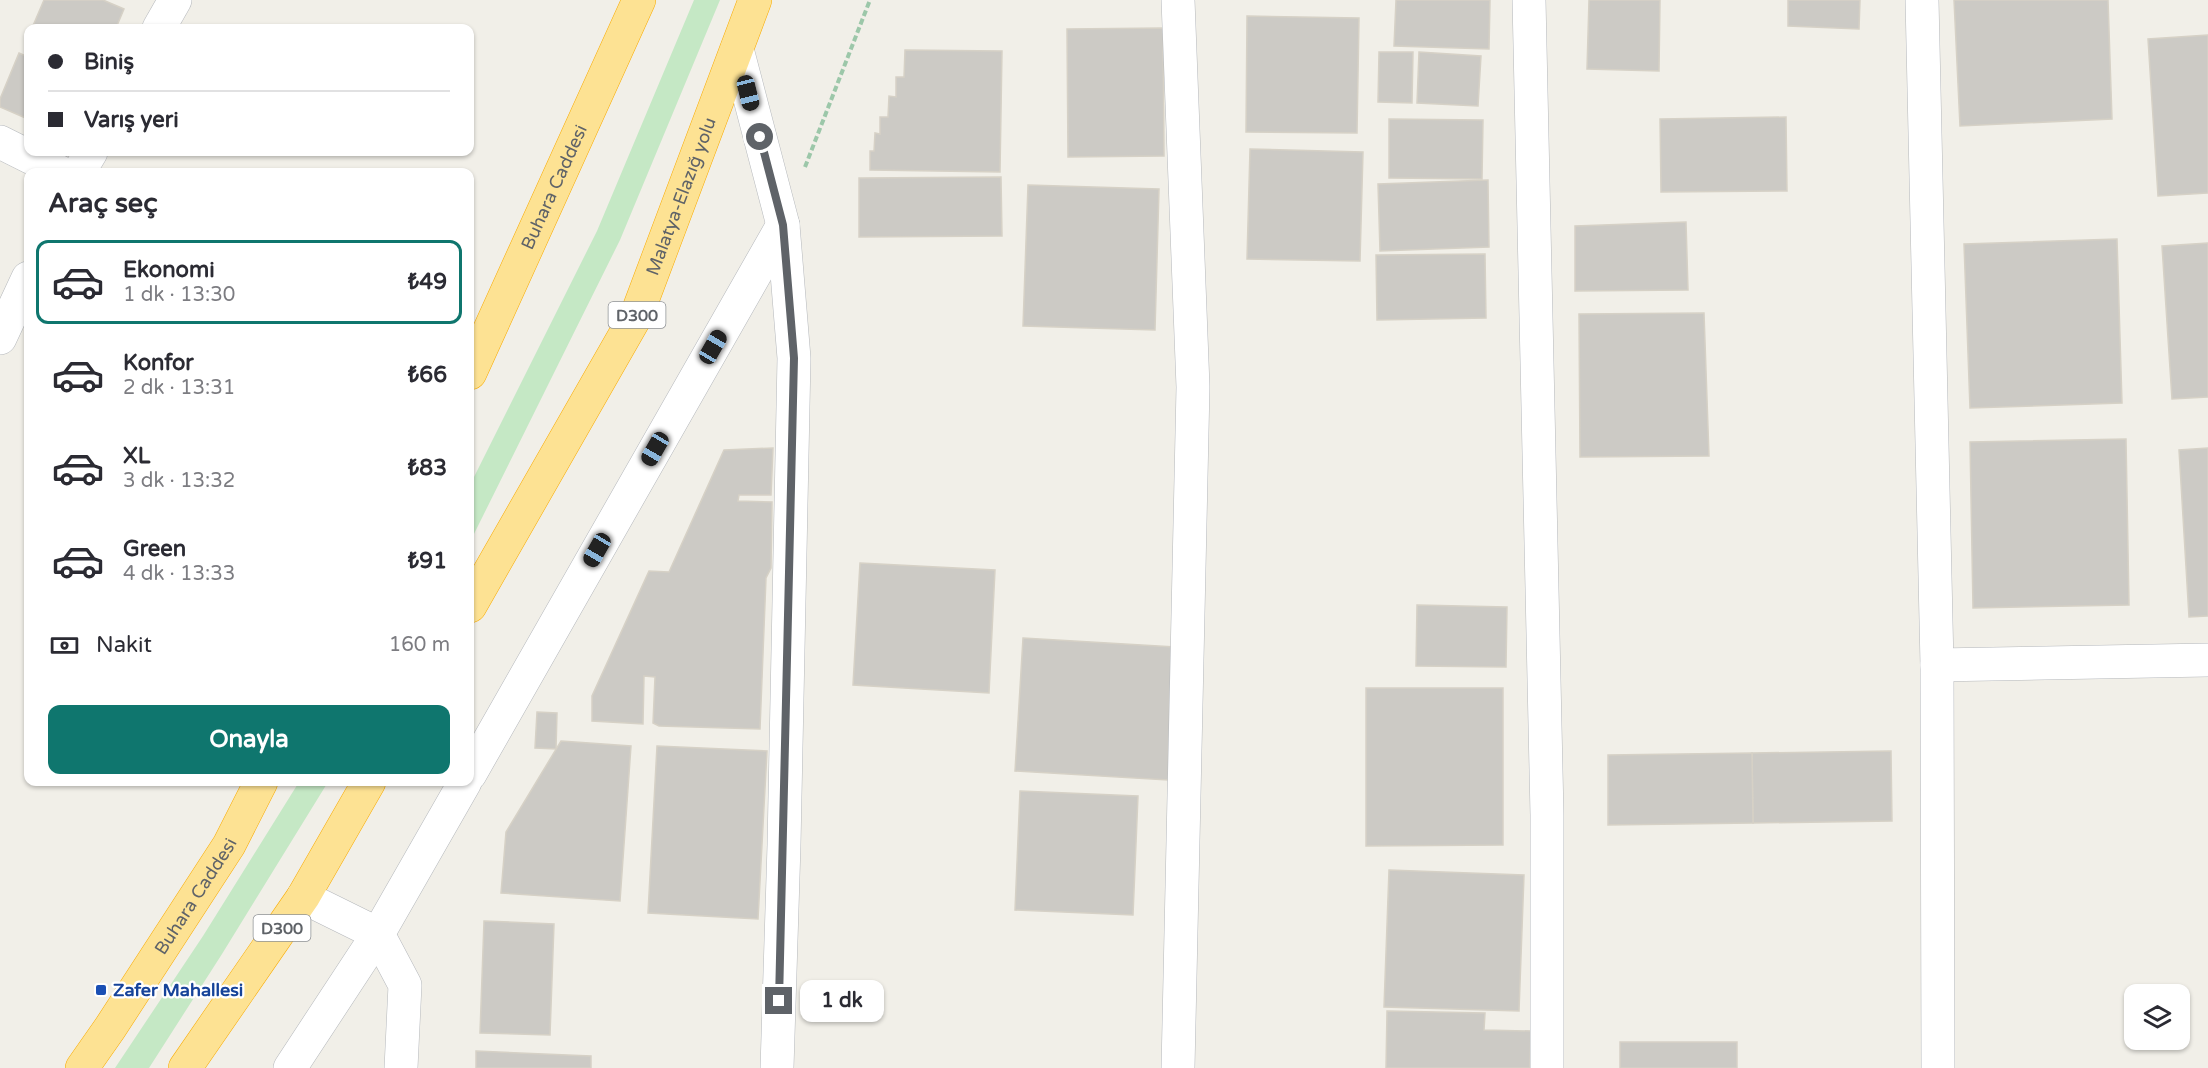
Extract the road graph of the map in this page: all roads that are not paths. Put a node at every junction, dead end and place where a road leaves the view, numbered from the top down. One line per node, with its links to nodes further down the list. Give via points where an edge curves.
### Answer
1 (176, 0): 7 (street)
2 (639, 0): 16 (highway, Buhara Caddesi)
3 (756, 0): 8 (highway, Malatya-Elazığ yolu / D300)
4 (1178, 0): 31 (street, via 1193,387)
5 (1529, 0): 32 (street, via 1547,815)
6 (1922, 0): 19 (street)
7 (161, 24)
8 (737, 49): 13 (street); 17 (highway, Malatya-Elazığ yolu / D300, via 637,314)
9 (0, 142): 10 (street)
10 (24, 154)
11 (28, 156): 12 (street)
12 (52, 168)
13 (783, 225): 20 (street); 30 (street, via 794,358)
14 (24, 287): 15 (street)
15 (0, 338)
16 (474, 364)
17 (474, 599)
18 (2208, 660): 19 (street)
19 (1937, 665): 33 (street)
20 (474, 767)
21 (259, 786): 26 (highway, Buhara Caddesi, via 229,845)
22 (367, 786): 24 (highway, D300)
23 (463, 786): 25 (street)
24 (303, 897): 25 (street); 27 (highway, D300)
25 (378, 934): 28 (street); 29 (street, via 405,985)
26 (82, 1068)
27 (185, 1068)
28 (290, 1068)
29 (401, 1068)
30 (777, 1068)
31 (1178, 1068)
32 (1547, 1068)
33 (1938, 1068)

